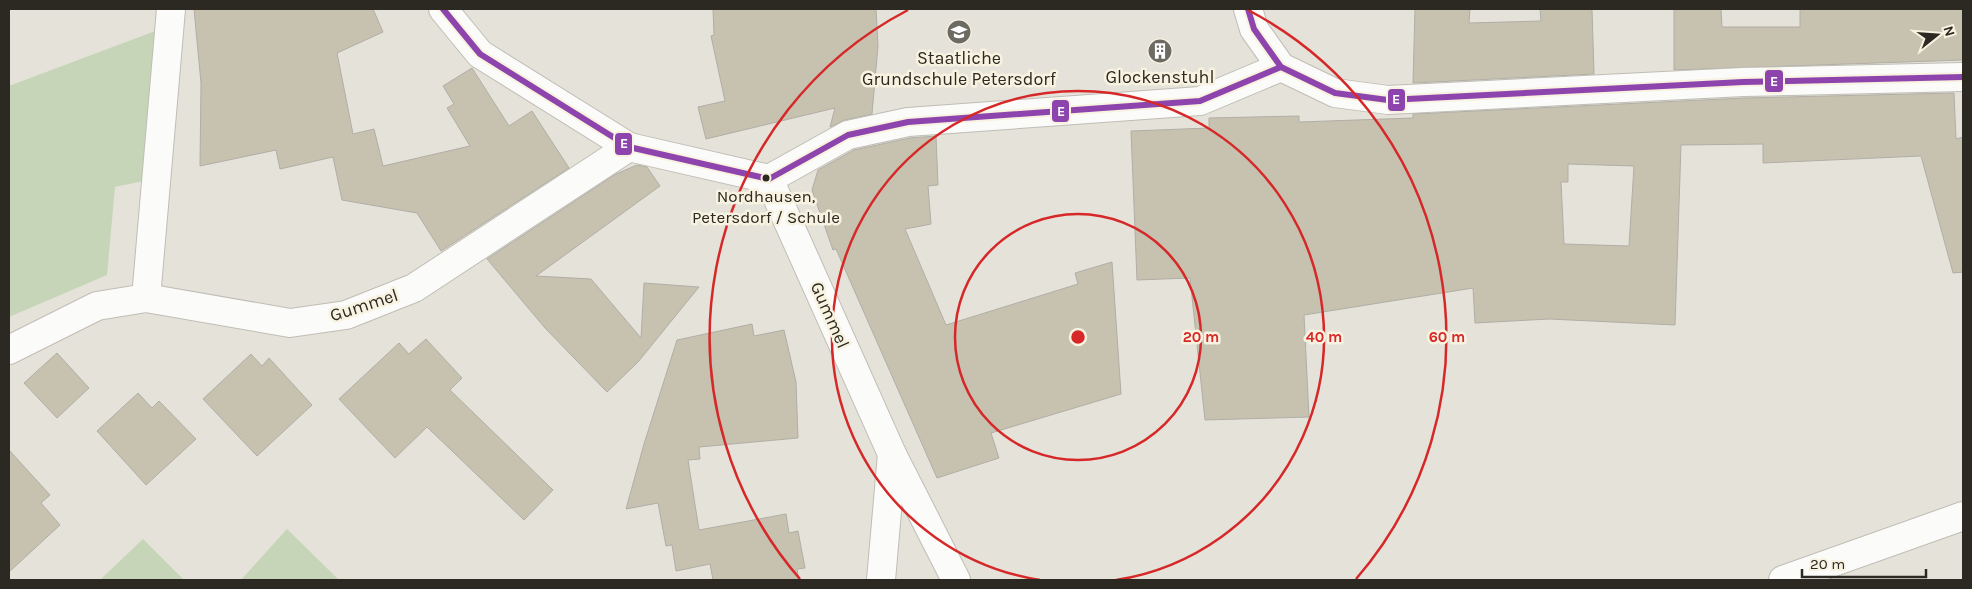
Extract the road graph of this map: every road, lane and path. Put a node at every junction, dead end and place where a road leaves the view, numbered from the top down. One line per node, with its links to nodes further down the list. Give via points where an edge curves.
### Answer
1 (171, 9): 8 (street)
2 (443, 9): 6 (street, via 480,54)
3 (1248, 9): 4 (street, via 1254,29)
4 (1281, 67): 5 (street, via 1335,93 1388,100 1743,82); 7 (street, via 1200,101 908,122 848,135)
5 (1963, 77)
6 (629, 147): 7 (street); 8 (street, Gummel, via 414,288 346,315 290,323)
7 (769, 179): 10 (street, Gummel)
8 (146, 298): 9 (street, Gummel, via 97,306)
9 (9, 350)
10 (892, 454): 13 (street); 14 (street, Gummel)
11 (1963, 516): 12 (street)
12 (1847, 569): 15 (street)
13 (881, 580)
14 (956, 580)
15 (1783, 580)

